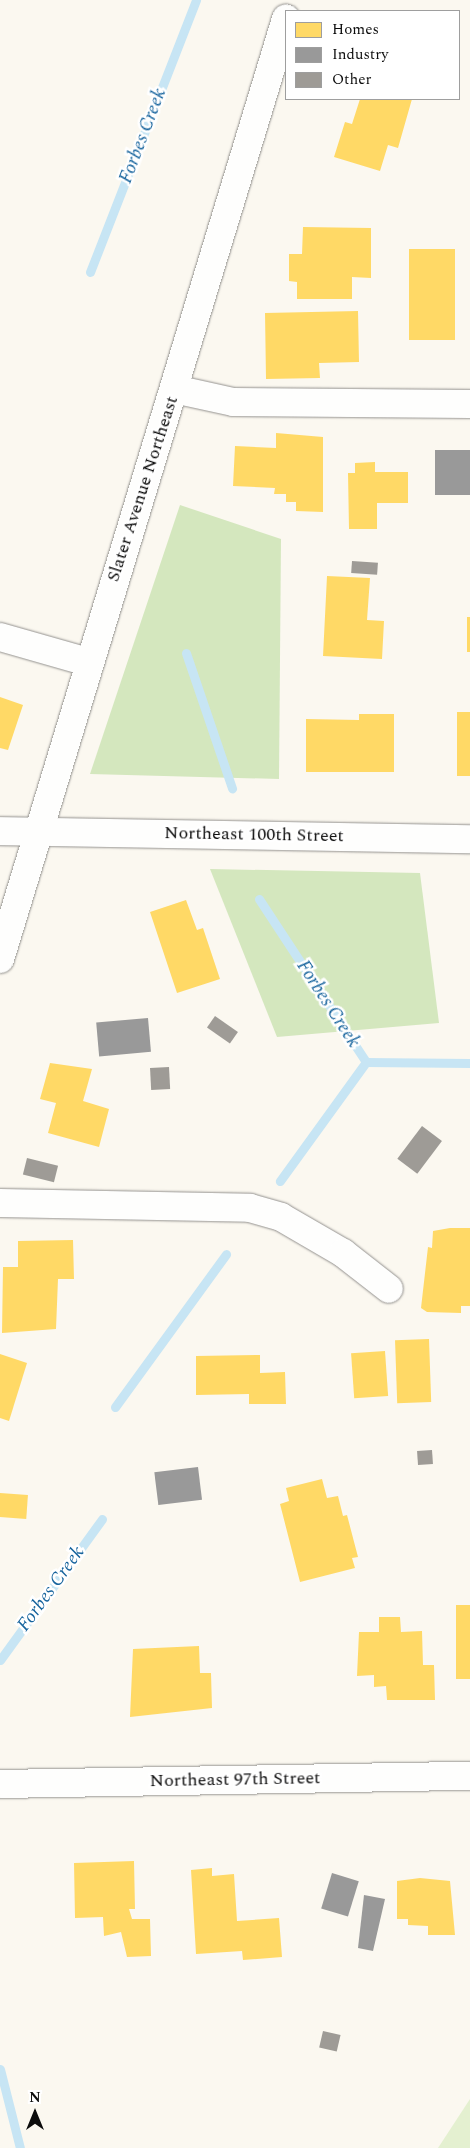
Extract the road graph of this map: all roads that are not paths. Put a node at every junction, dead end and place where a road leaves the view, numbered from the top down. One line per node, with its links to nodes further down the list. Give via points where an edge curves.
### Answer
1 (285, 23): 2 (street, Slater Avenue Northeast)
2 (174, 389): 3 (street, via 233,402); 5 (street, Slater Avenue Northeast)
3 (470, 404)
4 (0, 637): 5 (street)
5 (88, 662): 6 (street, Slater Avenue Northeast)
6 (38, 830): 7 (street, Northeast 100th Street); 8 (street, Northeast 100th Street); 9 (street, Slater Avenue Northeast)
7 (0, 832)
8 (470, 839)
9 (0, 958)
10 (0, 1203): 11 (street, via 250,1208 281,1217 344,1253)
11 (389, 1289)
12 (470, 1776): 13 (street, Northeast 97th Street)
13 (0, 1784)

